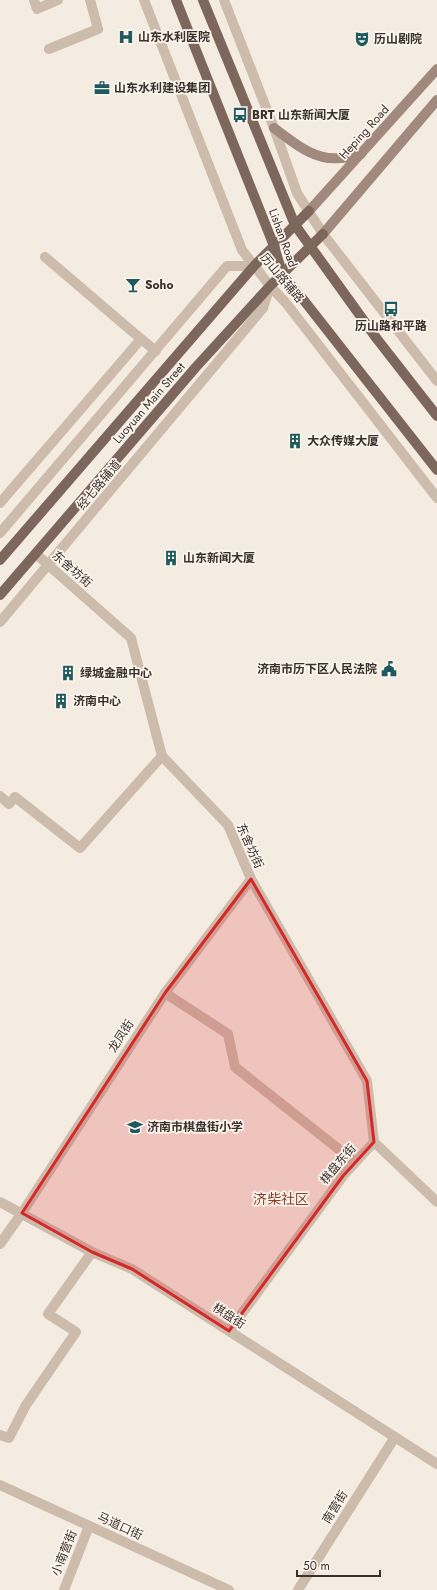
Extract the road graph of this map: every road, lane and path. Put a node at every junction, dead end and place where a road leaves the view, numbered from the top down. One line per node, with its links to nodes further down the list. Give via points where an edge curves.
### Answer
1 (34, 0): 2 (street, via 37,9)
2 (58, 0)
3 (90, 0): 8 (street, via 98,29)
4 (144, 0): 19 (street, 历山路辅路, via 242,250)
5 (176, 0): 16 (main road, Lishan Road)
6 (203, 0): 14 (main road, Lishan Road)
7 (224, 0): 11 (street)
8 (49, 49)
9 (437, 69): 12 (main road, Heping Road)
10 (437, 100): 15 (main road)
11 (274, 128): 12 (main road, via 299,147 322,158 339,159); 13 (street, via 297,193)
12 (361, 154): 13 (main road, Heping Road)
13 (309, 211): 14 (main road, Luoyuan Main Street); 15 (street)
14 (295, 226): 16 (main road, Luoyuan Main Street); 17 (main road, Lishan Road)
15 (323, 234): 17 (main road, Luoyuan Main Street); 24 (street)
16 (274, 246): 19 (main road, Luoyuan Main Street); 20 (main road, Lishan Road)
17 (311, 247): 20 (main road, Luoyuan Main Street); 25 (main road, Lishan Road, via 377,339)
18 (45, 258): 22 (street)
19 (254, 266): 21 (street, 历山路辅路); 23 (street, via 227,266); 31 (main road, Luoyuan Main Street)
20 (283, 276): 21 (main road, Luoyuan Main Street); 26 (main road, Lishan Road)
21 (270, 286): 27 (street, 历山路辅路, via 286,303); 30 (main road, Luoyuan Main Street, via 196,367); 32 (street, 经七路辅道, via 264,308)
22 (141, 339): 23 (street); 28 (street)
23 (156, 351): 29 (street)
24 (437, 381)
25 (437, 416)
26 (437, 470)
27 (437, 498)
28 (0, 503)
29 (0, 533)
30 (36, 554): 32 (street, 东舍坊街); 33 (main road, Luoyuan Main Street)
31 (0, 560)
32 (48, 566): 34 (street, 经七路辅道); 35 (street, 东舍坊街, via 131,638)
33 (0, 595)
34 (0, 622)
35 (162, 756): 36 (street, via 80,848 15,797 9,804); 37 (street, 东舍坊街, via 228,825)
36 (0, 796)
37 (251, 878): 38 (street, 龙凤街); 39 (street, 东舍坊街, via 367,1080)
38 (165, 993): 40 (street, via 228,1034 235,1067); 43 (street, 龙凤街)
39 (374, 1142): 40 (street, 棋盘东街); 42 (street, 棋盘东街)
40 (355, 1162): 46 (street, 棋盘东街)
41 (0, 1202): 43 (street, 棋盘街)
42 (437, 1202)
43 (22, 1213): 44 (street, 龙凤街); 45 (street, 棋盘街)
44 (0, 1244)
45 (92, 1252): 46 (street, 棋盘街, via 132,1269); 47 (street, via 48,1314 76,1332 26,1405 9,1438)
46 (229, 1331): 48 (street, 棋盘街)
47 (0, 1435)
48 (395, 1437): 49 (street, 棋盘街); 54 (street, 南营街)
49 (437, 1464)
50 (0, 1485): 51 (street, 马道口街)
51 (89, 1526): 52 (street, 小南营街); 53 (street, 马道口街)
52 (64, 1590)
53 (229, 1590)
54 (298, 1590)

